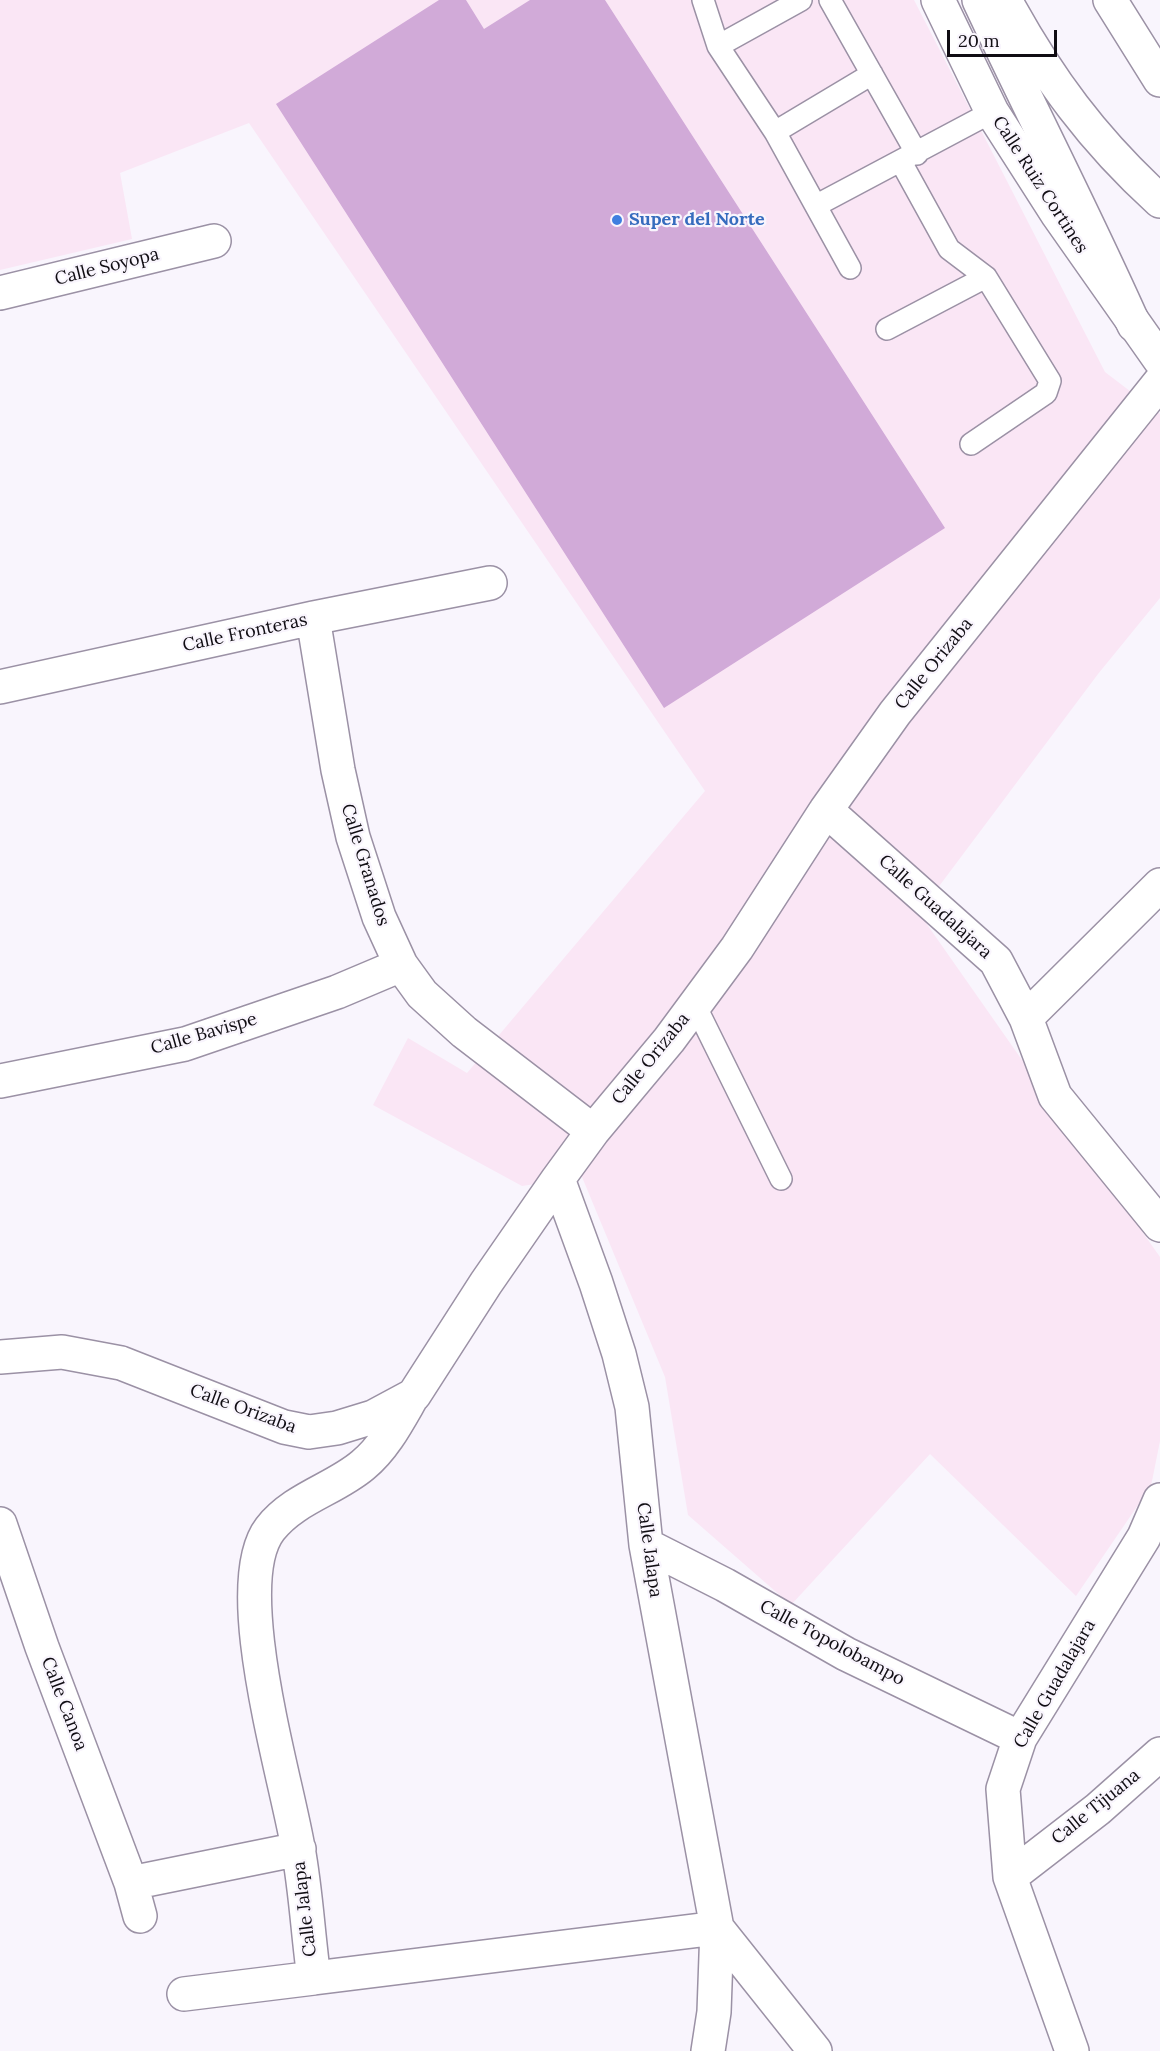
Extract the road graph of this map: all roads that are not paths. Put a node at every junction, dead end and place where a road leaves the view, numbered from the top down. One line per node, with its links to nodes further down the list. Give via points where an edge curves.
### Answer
1 (703, 0): 8 (lane)
2 (801, 0): 8 (lane)
3 (831, 0): 9 (lane)
4 (938, 0): 11 (main road, Calle Ruiz Cortines)
5 (979, 0): 20 (main road)
6 (1005, 0): 14 (main road, via 1044,67 1099,142)
7 (1110, 0): 10 (main road)
8 (718, 46): 12 (lane)
9 (872, 74): 12 (lane); 13 (lane)
10 (1160, 81)
11 (992, 112): 13 (lane); 20 (main road, Calle Ruiz Cortines)
12 (775, 132): 15 (lane)
13 (909, 158): 15 (lane); 18 (lane, via 949,249)
14 (1160, 201)
15 (817, 205): 17 (lane)
16 (214, 241): 19 (main road, Calle Soyopa)
17 (850, 268)
18 (986, 277): 21 (lane); 24 (lane, via 1050,381 1046,393)
19 (0, 293)
20 (1134, 325): 22 (main road, Calle Ruiz Cortines)
21 (887, 329)
22 (1160, 360)
23 (1160, 382): 28 (main road, Calle Orizaba, via 895,712)
24 (971, 444)
25 (490, 583): 26 (main road, Calle Fronteras)
26 (313, 618): 27 (main road, Calle Fronteras); 30 (main road, Calle Granados, via 353,837 379,917)
27 (0, 687)
28 (826, 810): 31 (main road, Calle Orizaba); 32 (main road, Calle Guadalajara, via 996,961)
29 (1160, 885): 32 (main road)
30 (401, 965): 33 (main road, Calle Bavispe, via 338,992 185,1044); 34 (main road, Calle Granados, via 422,994 464,1032)
31 (695, 1005): 34 (main road, Calle Orizaba); 36 (lane)
32 (1026, 1018): 37 (main road, Calle Guadalajara, via 1055,1096)
33 (0, 1081)
34 (593, 1131): 35 (main road, Calle Orizaba)
35 (558, 1179): 39 (main road, Calle Orizaba); 42 (main road, Calle Jalapa, via 596,1283 632,1407)
36 (781, 1179)
37 (1160, 1225)
38 (0, 1357): 39 (main road, Calle Orizaba, via 62,1352 121,1363 284,1427 309,1432 373,1417)
39 (414, 1395): 45 (main road, Calle Jalapa, via 384,1443 365,1464 286,1514 271,1528 255,1564 254,1618 261,1667)
40 (1160, 1500): 43 (main road, Calle Guadalajara, via 1144,1537)
41 (0, 1524): 47 (main road, Calle Canoa)
42 (646, 1545): 43 (main road, Calle Topolobampo, via 726,1585 846,1654); 49 (main road, Calle Jalapa)
43 (1020, 1738): 46 (main road, Calle Guadalajara, via 1002,1789)
44 (1160, 1754): 46 (main road, Calle Tijuana, via 1098,1809)
45 (298, 1849): 47 (main road); 50 (main road, Calle Jalapa)
46 (1021, 1868): 54 (main road, Calle Guadalajara)
47 (131, 1883): 48 (main road, Calle Canoa)
48 (140, 1916)
49 (717, 1928): 50 (main road, Calle Jalapa); 52 (main road, Calle Jalapa, via 714,2012); 53 (main road)
50 (314, 1978): 51 (main road)
51 (184, 1994)
52 (708, 2051)
53 (815, 2051)
54 (1072, 2051)

